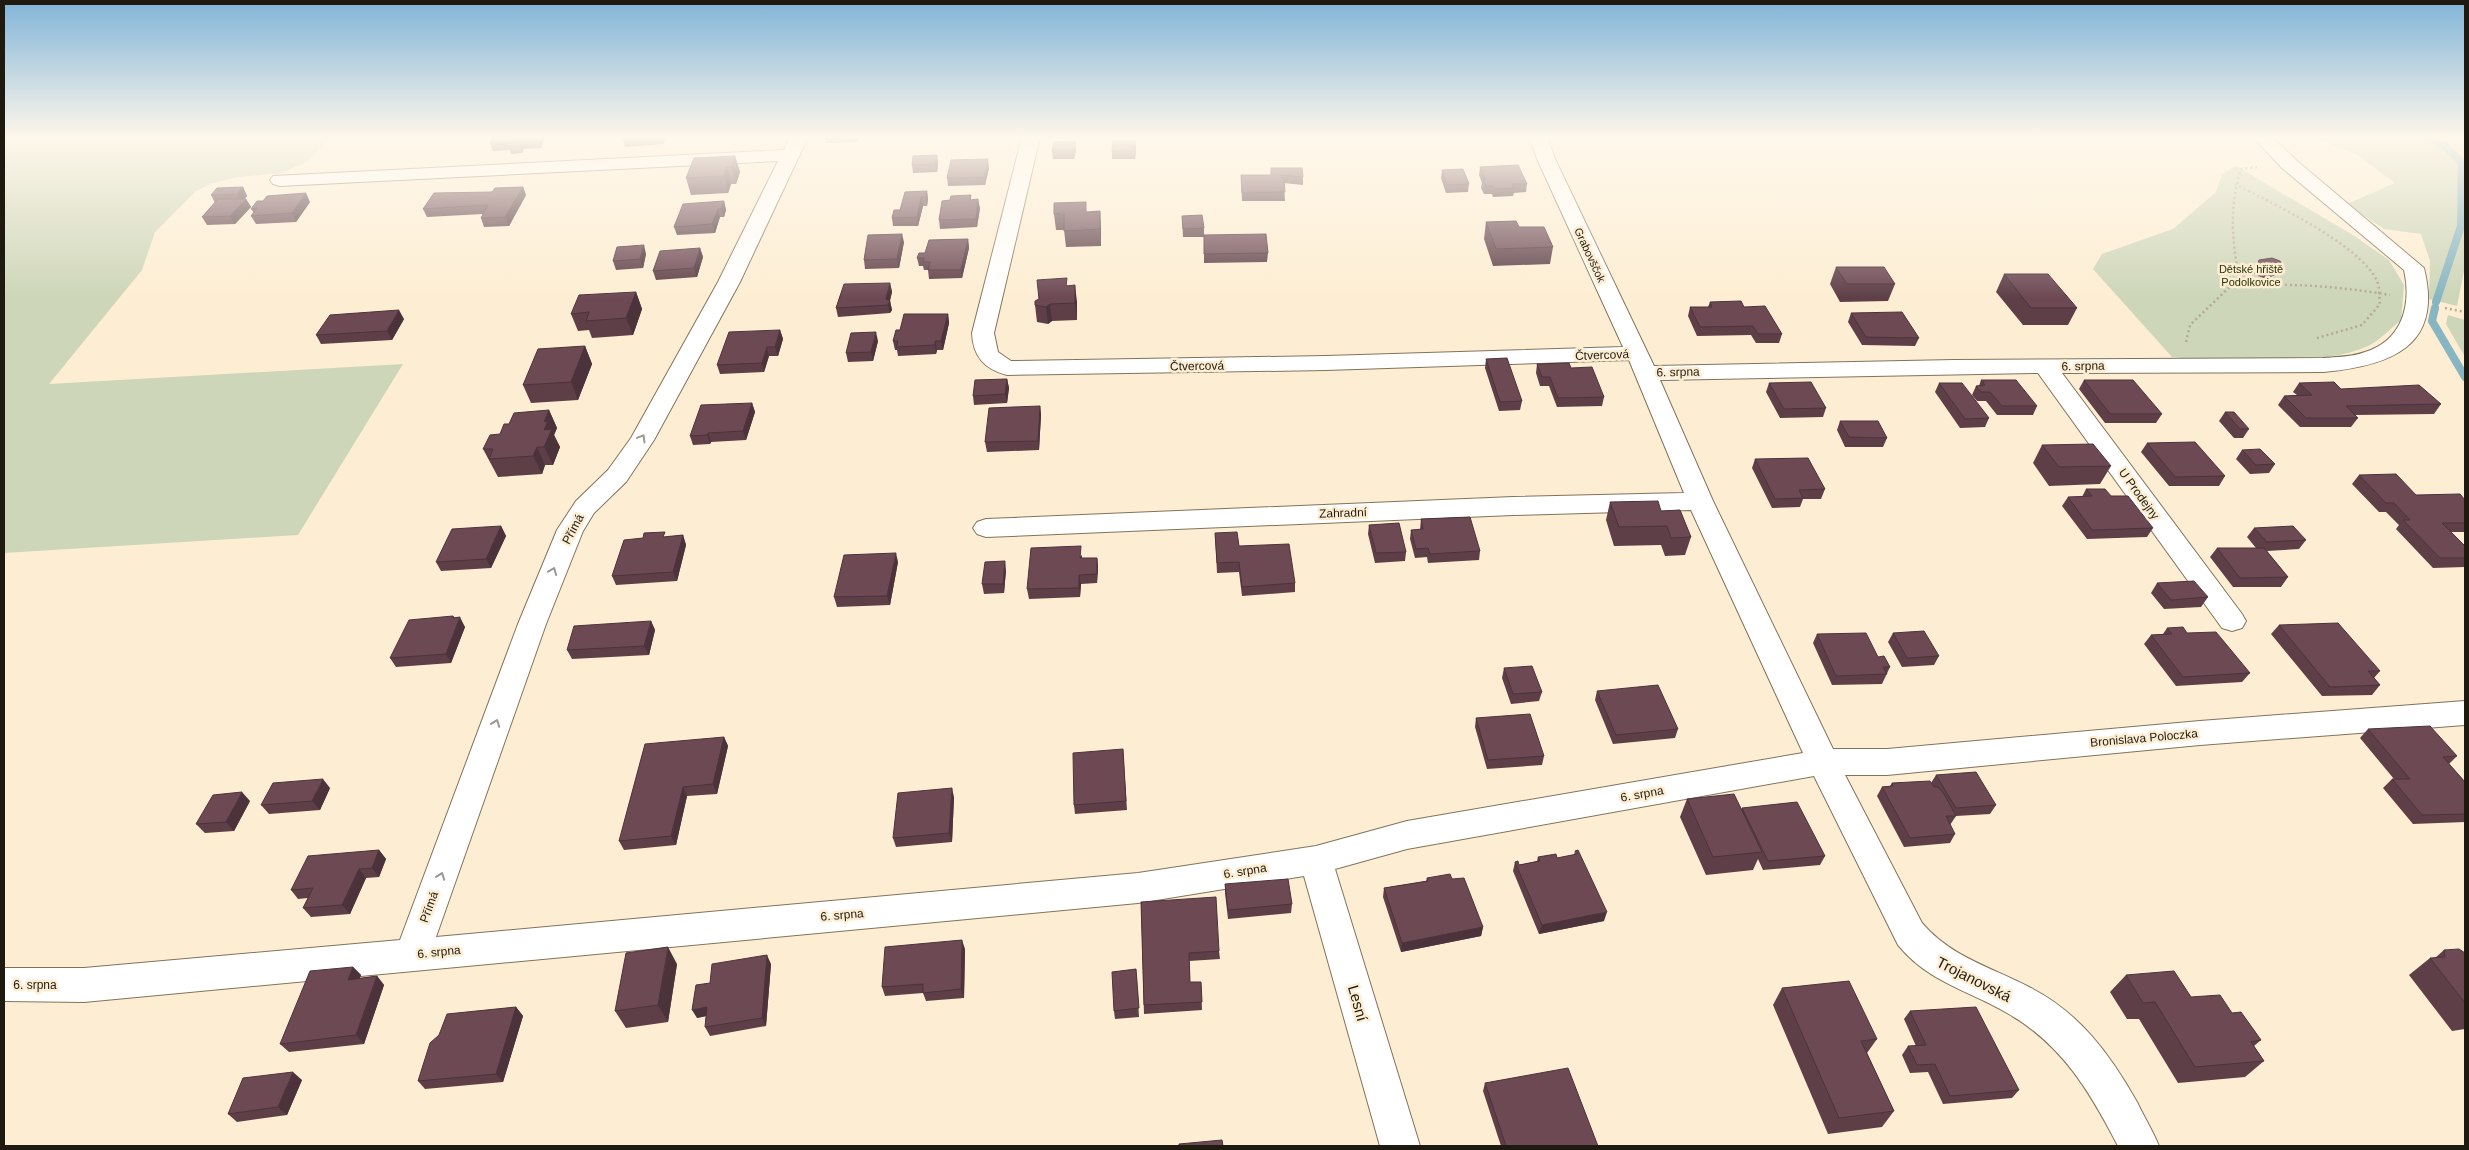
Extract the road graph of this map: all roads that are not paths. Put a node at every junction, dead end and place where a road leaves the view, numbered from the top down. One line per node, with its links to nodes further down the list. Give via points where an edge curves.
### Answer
1 (773, 191): 13 (street, Přímá, one-way to 1, via 532,624 570,530 585,507 616,476 642,440 729,282)
2 (1018, 191): 5 (street, Čtvercová, via 983,333 984,350 992,360 1007,368)
3 (1560, 191): 5 (street, Grabovščok)
4 (2320, 191): 6 (street, 6. srpna, via 2414,268 2418,286 2415,315 2408,331 2388,351 2362,361 2323,365)
5 (1641, 363): 6 (street, 6. srpna); 7 (street, 6. srpna)
6 (2045, 367): 9 (street, U Prodejny)
7 (1700, 501): 8 (street, Zahradní); 11 (street, 6. srpna)
8 (986, 528)
9 (2232, 621)
10 (2465, 713): 11 (street, Bronislava Poloczka, via 1887,762)
11 (1823, 762): 12 (street, 6. srpna, via 1407,835); 16 (street, Trojanovská, via 1910,934 1929,956 2045,1017 2083,1050 2100,1073)
12 (1316, 860): 13 (street, 6. srpna, via 1138,888); 15 (street, Lesní)
13 (412, 955): 14 (street, 6. srpna, via 84,985)
14 (4, 985)
15 (1400, 1146)
16 (2139, 1146)

